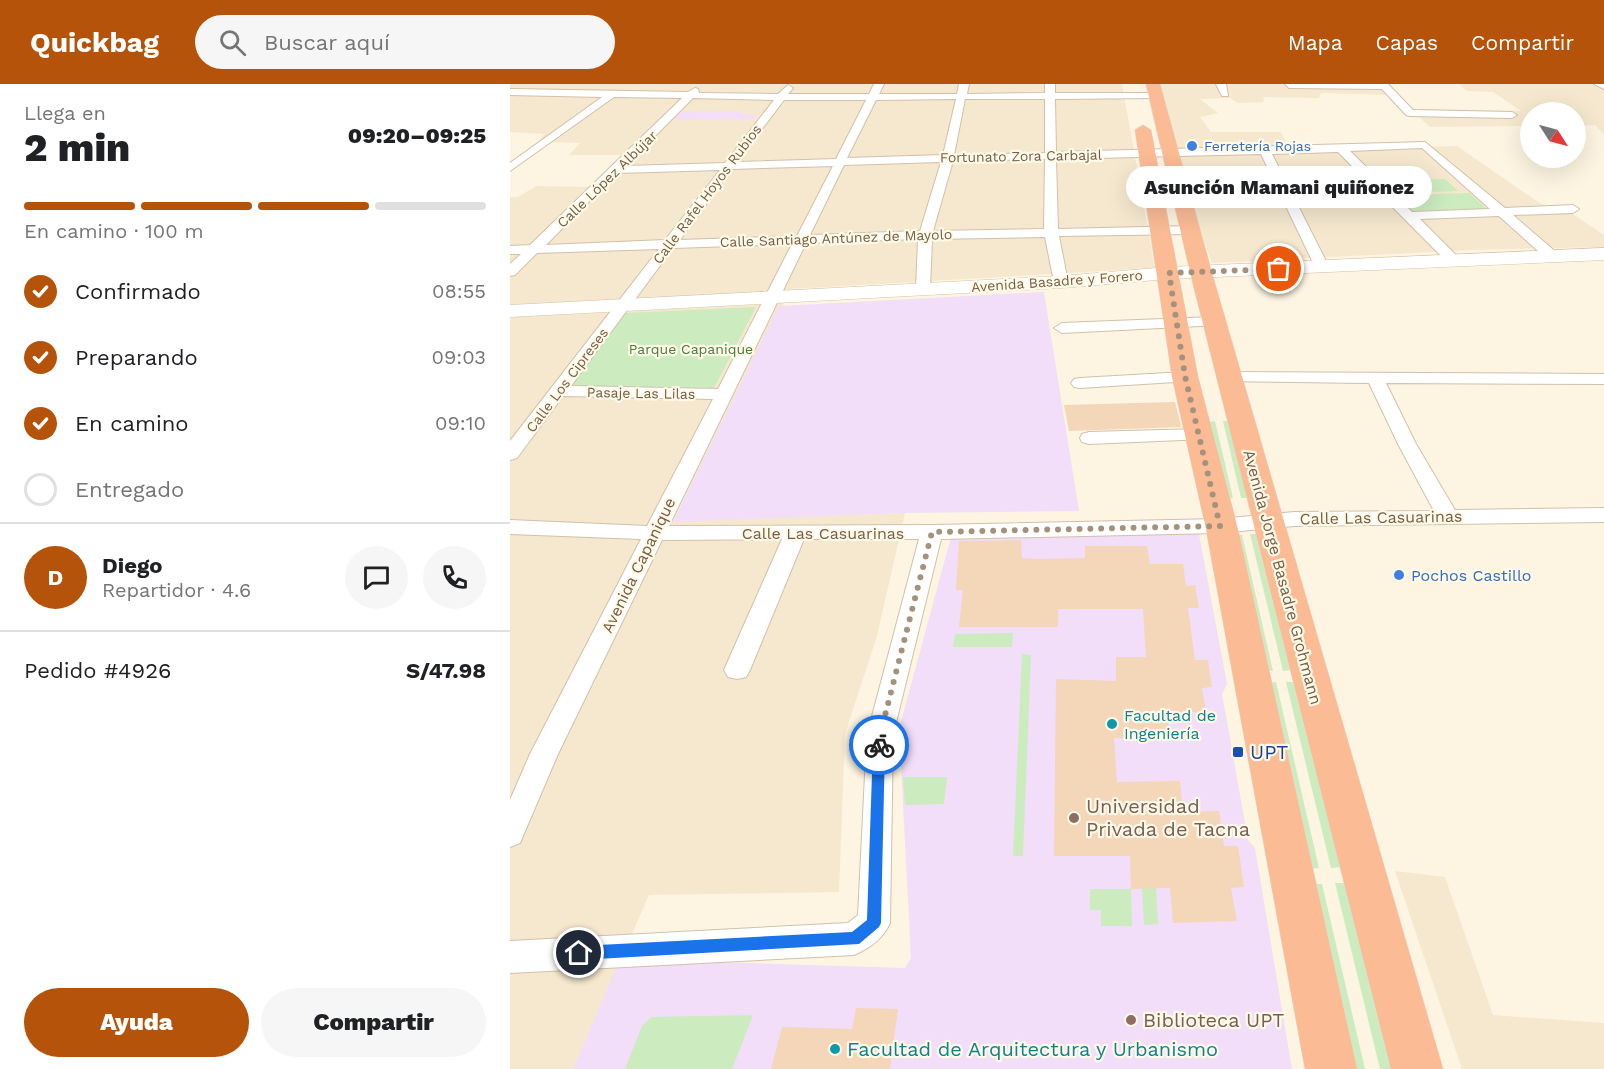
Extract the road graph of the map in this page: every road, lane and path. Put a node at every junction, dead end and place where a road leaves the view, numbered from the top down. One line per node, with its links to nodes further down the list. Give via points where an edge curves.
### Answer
1 (623, 84): 15 (street)
2 (703, 84): 17 (street, Calle López Albújar)
3 (791, 84): 18 (street, Calle Rafel Hoyos Rubios)
4 (879, 84): 19 (street, Avenida Capanique)
5 (964, 84): 20 (street)
6 (1221, 84): 16 (street)
7 (1599, 84): 10 (street)
8 (1288, 85): 9 (street); 21 (street)
9 (1384, 85): 24 (street, via 1410,113)
10 (1604, 86)
11 (1050, 90): 20 (street); 23 (street); 29 (street)
12 (1155, 90): 23 (street); 27 (highway, Avenida Jorge Basadre Grohmann)
13 (510, 92): 14 (street)
14 (524, 92): 15 (street); 22 (street)
15 (611, 94): 17 (street); 33 (street)
16 (1226, 94)
17 (690, 96): 18 (street); 34 (street, Calle López Albújar)
18 (782, 97): 19 (street); 32 (street, Calle Rafel Hoyos Rubios)
19 (872, 97): 20 (street); 31 (street, Avenida Capanique)
20 (960, 97): 30 (street)
21 (1295, 97)
22 (510, 100)
23 (1138, 102): 28 (highway, Avenida Jorge Basadre Grohmann)
24 (1512, 115)
25 (1341, 148): 26 (street, Fortunato Zora Carbajal); 36 (street, Fortunato Zora Carbajal, via 1425,145); 37 (street)
26 (1265, 151): 27 (street, Fortunato Zora Carbajal); 49 (street)
27 (1171, 153): 28 (street, Fortunato Zora Carbajal); 38 (highway, Avenida Jorge Basadre Grohmann)
28 (1148, 154): 29 (street, Fortunato Zora Carbajal); 39 (highway, Avenida Jorge Basadre Grohmann)
29 (1051, 155): 30 (street, Fortunato Zora Carbajal); 40 (street)
30 (948, 158): 31 (street, Fortunato Zora Carbajal); 41 (street)
31 (839, 163): 32 (street, Fortunato Zora Carbajal); 42 (street, Avenida Capanique)
32 (728, 166): 34 (street, Fortunato Zora Carbajal); 43 (street, Calle Rafel Hoyos Rubios)
33 (510, 168)
34 (617, 170): 44 (street, Calle López Albújar)
35 (1573, 209): 36 (street)
36 (1502, 213): 37 (street); 47 (street)
37 (1408, 216): 48 (street)
38 (1190, 230): 39 (street, Calle Santiago Antúnez de Mayolo); 51 (highway, Avenida Jorge Basadre Grohmann)
39 (1162, 231): 40 (street, Calle Santiago Antúnez de Mayolo); 51 (highway, Avenida Jorge Basadre Grohmann)
40 (1051, 232): 41 (street, Calle Santiago Antúnez de Mayolo); 52 (street)
41 (925, 235): 42 (street, Calle Santiago Antúnez de Mayolo); 53 (street)
42 (801, 239): 43 (street, Calle Santiago Antúnez de Mayolo); 54 (street, Avenida Capanique)
43 (670, 243): 44 (street, Calle Santiago Antúnez de Mayolo); 55 (street, Calle Rafel Hoyos Rubios)
44 (534, 249): 45 (street, Calle Santiago Antúnez de Mayolo); 50 (street, Calle López Albújar)
45 (510, 250)
46 (1604, 254): 47 (street, Avenida Basadre y Forero)
47 (1551, 256): 48 (street, Avenida Basadre y Forero)
48 (1453, 260): 49 (street, Avenida Basadre y Forero)
49 (1322, 267): 51 (street, Avenida Basadre y Forero)
50 (510, 272)
51 (1185, 272): 52 (street, Avenida Basadre y Forero); 57 (highway, Avenida Jorge Basadre Grohmann); 58 (highway, Avenida Jorge Basadre Grohmann)
52 (1061, 282): 53 (street, Avenida Basadre y Forero)
53 (923, 289): 54 (street, Avenida Basadre y Forero)
54 (771, 298): 55 (street, Avenida Basadre y Forero); 65 (street, Avenida Capanique)
55 (624, 305): 56 (street, Avenida Basadre y Forero); 63 (street, Calle Los Cipreses)
56 (510, 311)
57 (1214, 322): 58 (street); 64 (highway, Avenida Jorge Basadre Grohmann)
58 (1178, 323): 59 (street); 66 (highway, Avenida Jorge Basadre Grohmann)
59 (1062, 328)
60 (1375, 378): 61 (street); 64 (street); 69 (street)
61 (1604, 379)
62 (1080, 383): 66 (street)
63 (558, 391): 65 (street, Pasaje Las Lilas); 68 (street, Calle Los Cipreses)
64 (1233, 392): 66 (highway); 71 (highway, Avenida Jorge Basadre Grohmann)
65 (723, 394): 75 (street, Avenida Capanique)
66 (1193, 406): 67 (street); 72 (highway, Avenida Jorge Basadre Grohmann)
67 (1089, 438)
68 (510, 454)
69 (1447, 515): 70 (street, Calle Las Casuarinas); 71 (street, Calle Las Casuarinas)
70 (1604, 515)
71 (1268, 520): 72 (street, Calle Las Casuarinas); 81 (highway, Avenida Jorge Basadre Grohmann)
72 (1220, 526): 74 (street, Calle Las Casuarinas); 80 (highway, Avenida Jorge Basadre Grohmann)
73 (510, 527): 75 (street, Calle Las Casuarinas)
74 (932, 532): 76 (street, Calle Las Casuarinas); 79 (street, via 880,735 874,923 854,939)
75 (653, 533): 76 (street, Calle Las Casuarinas); 78 (street, Avenida Capanique, via 544,754)
76 (796, 533): 77 (street)
77 (737, 670)
78 (510, 834)
79 (510, 957)
80 (1331, 1069)
81 (1417, 1069)

